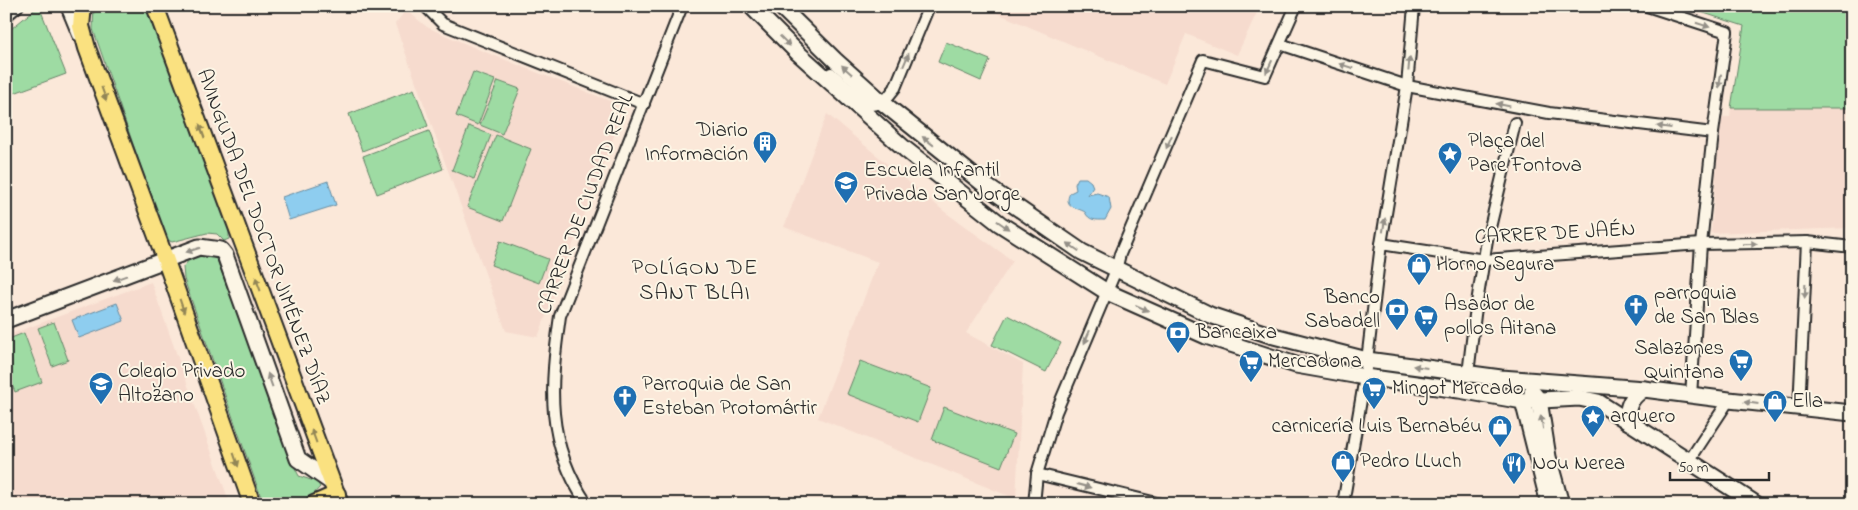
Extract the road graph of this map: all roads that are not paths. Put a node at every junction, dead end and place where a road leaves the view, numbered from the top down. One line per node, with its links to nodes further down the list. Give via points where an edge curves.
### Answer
1 (18, 6): 13 (street)
2 (66, 6): 15 (street, via 78,36)
3 (83, 6): 15 (main road, via 81,26)
4 (155, 6): 45 (main road, AVINGUDA DEL DOCTOR JIMÉNEZ DÍAZ, one-way to 4)
5 (425, 6): 19 (street, via 443,24)
6 (682, 6): 19 (street, CARRER DE CIUDAD REAL)
7 (751, 6): 16 (street, one-way to 16)
8 (780, 6): 18 (street, one-way to 8)
9 (929, 6): 18 (street, one-way to 9, via 895,88)
10 (1296, 6): 14 (street)
11 (1414, 6): 17 (street, one-way to 11)
12 (1647, 6): 21 (street, one-way to 21, via 1727,32)
13 (6, 16)
14 (1280, 44): 17 (street, one-way to 14); 28 (street, one-way to 28, via 1265,76 1203,60)
15 (87, 48): 26 (main road, one-way to 26)
16 (807, 62): 18 (street, via 826,69 871,105); 29 (street, one-way to 29, via 905,149 1000,224)
17 (1407, 86): 21 (street, one-way to 17, via 1549,113); 23 (street, one-way to 17)
18 (883, 103): 28 (street, one-way to 18, via 1082,252 986,186)
19 (644, 104): 48 (street, CARRER DE CIUDAD REAL, via 560,316 552,394 555,429 569,474)
20 (1515, 123): 27 (street)
21 (1713, 133): 24 (street)
22 (1807, 242): 24 (street, CARRER DE JAÉN, one-way to 22); 25 (street, CARRER DE JAÉN); 40 (street, one-way to 40)
23 (1381, 244): 27 (street, CARRER DE JAÉN); 31 (street)
24 (1701, 244): 27 (street, CARRER DE JAÉN); 37 (street)
25 (1852, 247)
26 (166, 260): 30 (street, one-way to 30); 45 (street, AVINGUDA DEL DOCTOR JIMÉNEZ DÍAZ, one-way to 26, via 298,459 225,255 221,250 198,247); 46 (main road, one-way to 46)
27 (1485, 260): 32 (street)
28 (1116, 270): 29 (street); 31 (street, via 1210,315 1270,336)
29 (1107, 292): 33 (street, one-way to 33, via 1206,336 1296,365); 44 (street, one-way to 44, via 1056,412)
30 (6, 320)
31 (1367, 360): 32 (street, one-way to 31); 33 (street)
32 (1468, 374): 34 (street)
33 (1365, 377): 38 (street); 51 (street)
34 (1521, 380): 35 (street); 38 (street)
35 (1580, 383): 36 (street); 38 (street, via 1564,392)
36 (1644, 389): 37 (street); 42 (street, via 1630,401)
37 (1691, 396): 39 (street)
38 (1531, 398): 42 (street, via 1579,398 1598,402); 52 (street); 53 (street, one-way to 38)
39 (1729, 400): 40 (street, one-way to 39); 43 (street)
40 (1799, 408): 41 (street)
41 (1852, 413)
42 (1627, 421): 43 (street)
43 (1690, 461): 54 (street)
44 (1037, 474): 49 (street); 50 (street, one-way to 50)
45 (336, 493): 47 (main road)
46 (252, 504)
47 (314, 504)
48 (587, 504)
49 (1034, 504)
50 (1161, 504)
51 (1344, 504)
52 (1549, 504)
53 (1561, 504)
54 (1756, 504)

